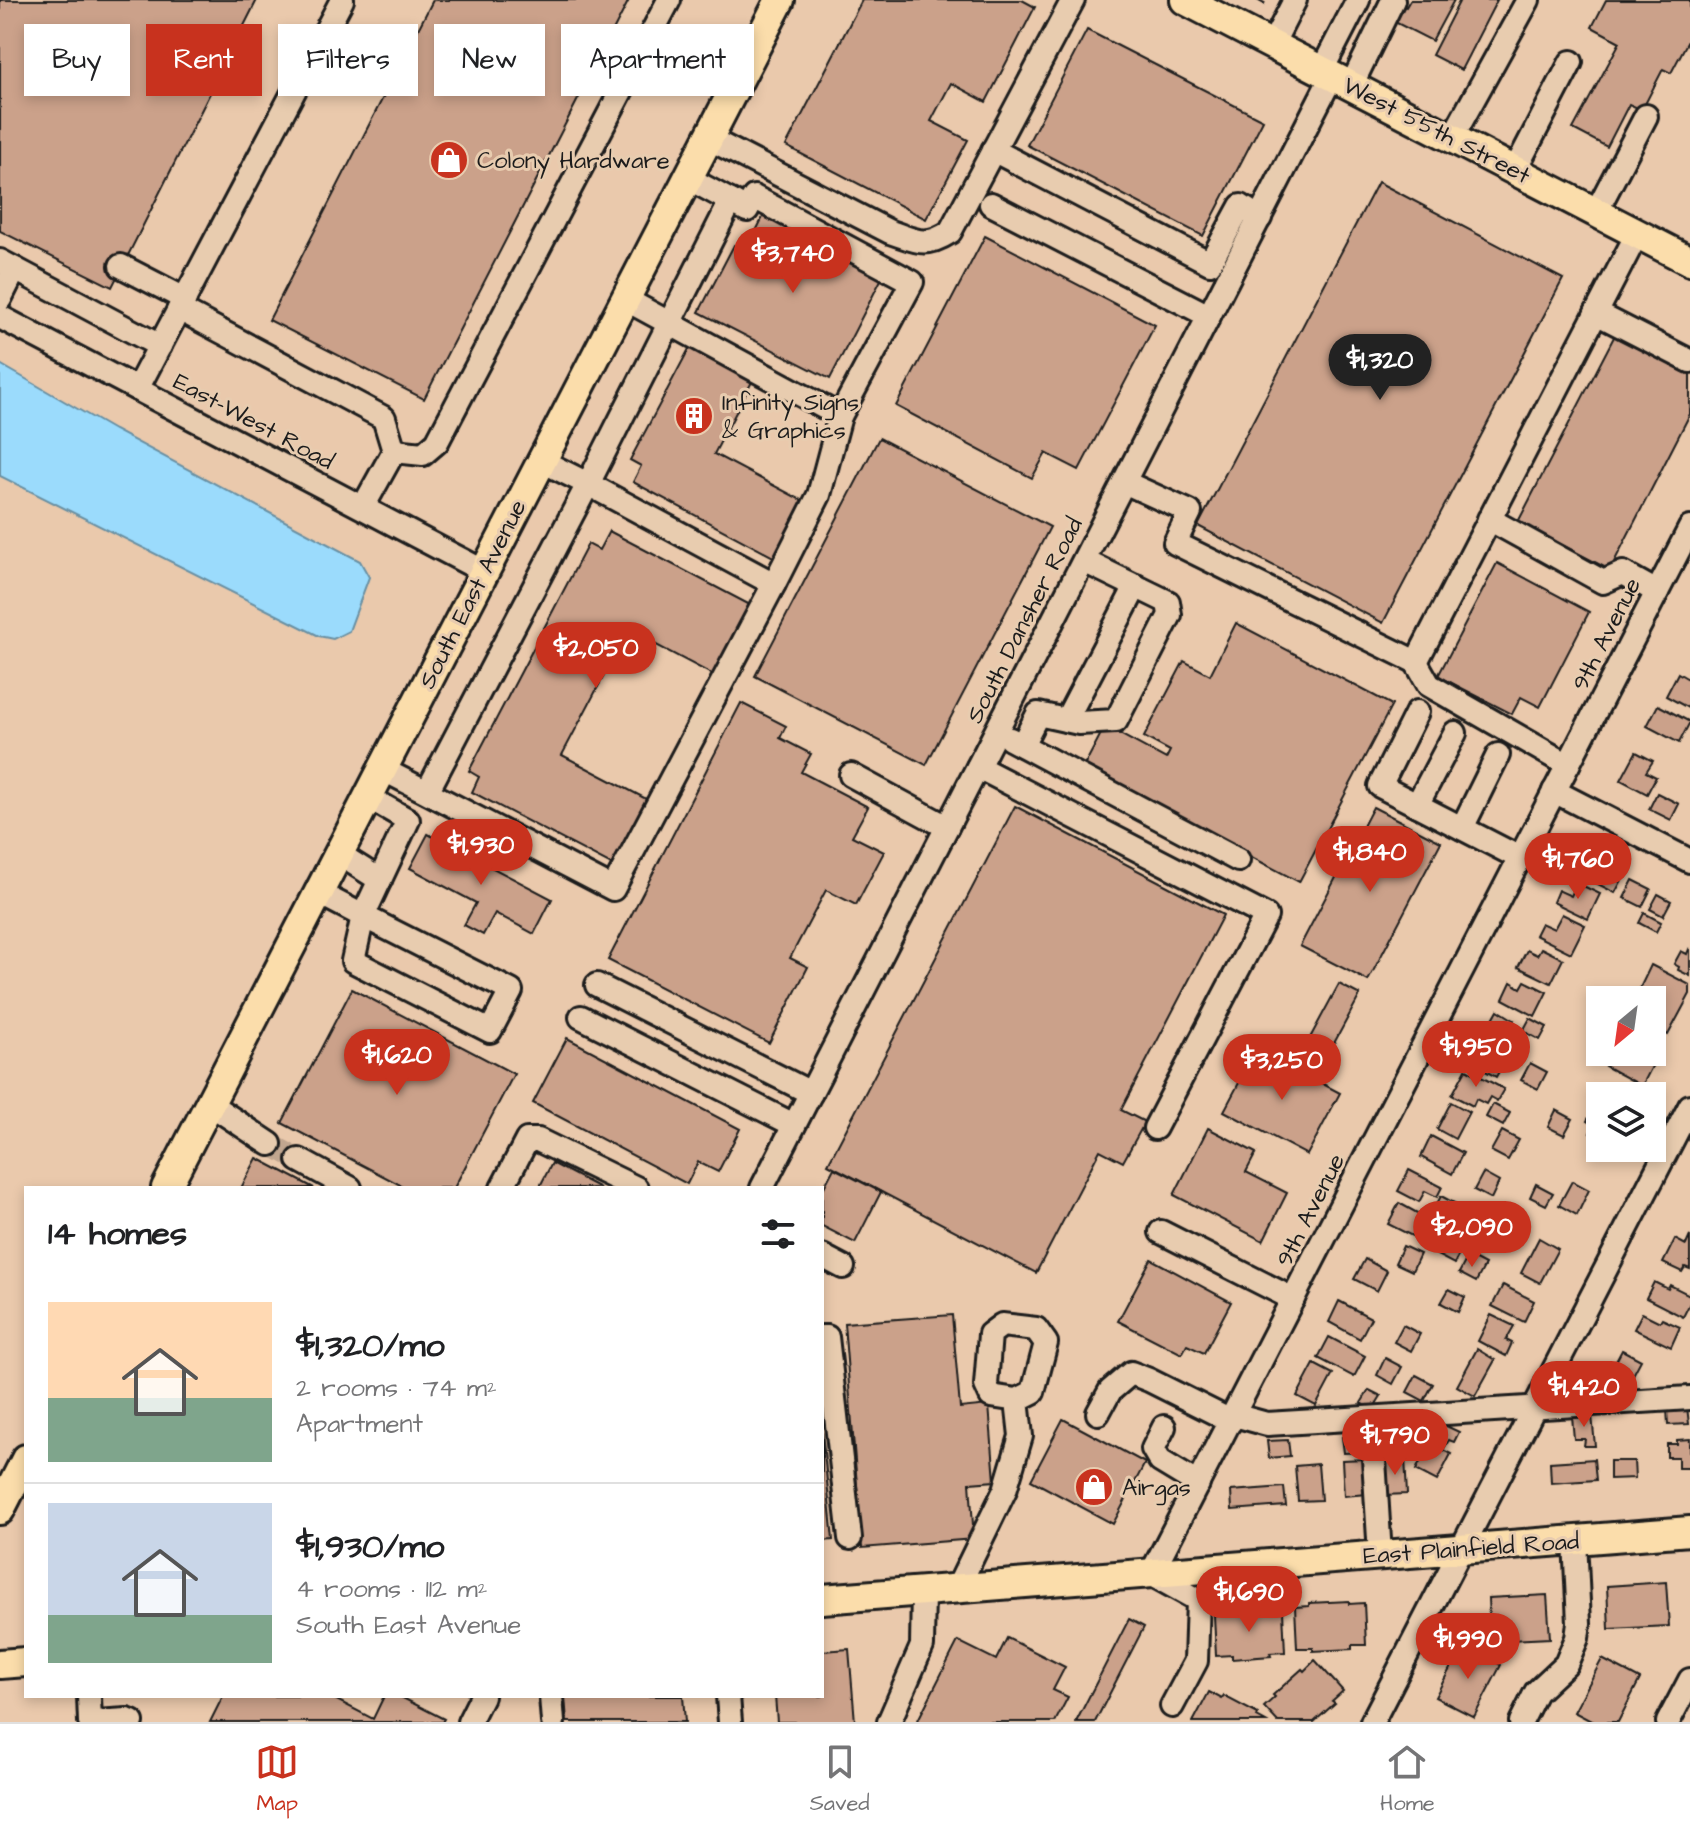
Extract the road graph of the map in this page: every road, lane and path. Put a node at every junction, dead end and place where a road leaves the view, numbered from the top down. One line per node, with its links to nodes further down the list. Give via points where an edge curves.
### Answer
1 (342, 0): 29 (street)
2 (669, 0): 38 (street, via 437,442 423,454)
3 (780, 0): 14 (main road, South East Avenue)
4 (1073, 0): 16 (street)
5 (1185, 0): 10 (main road, West 55th Street)
6 (1295, 0): 10 (street)
7 (1358, 0): 12 (street)
8 (1393, 0): 12 (street)
9 (1528, 0): 15 (street)
10 (1272, 45): 12 (main road, West 55th Street)
11 (1571, 62): 17 (street)
12 (1335, 77): 15 (main road, West 55th Street); 22 (street, South Dansher Road)
13 (1646, 116): 21 (street)
14 (708, 138): 16 (street, via 890,232 922,243 950,232); 18 (main road, South East Avenue)
15 (1452, 138): 17 (main road, West 55th Street)
16 (993, 150): 22 (street, via 1210,263 1241,206)
17 (1515, 170): 21 (main road, West 55th Street)
18 (688, 178): 19 (street); 28 (main road, South East Avenue)
19 (731, 201): 33 (street); 37 (street, via 747,210 754,197 912,282)
20 (991, 204): 31 (street)
21 (1596, 212): 23 (main road, West 55th Street)
22 (1260, 218): 31 (street, South Dansher Road)
23 (1637, 234): 24 (main road, West 55th Street); 30 (street)
24 (1690, 261)
25 (7, 265): 27 (street); 34 (street)
26 (121, 266): 29 (street)
27 (0, 299)
28 (625, 299): 33 (street); 39 (main road, South East Avenue)
29 (182, 304): 34 (street); 38 (street, via 384,418)
30 (1596, 313): 35 (street); 43 (street)
31 (1209, 316): 40 (street, South Dansher Road)
32 (0, 317): 36 (street, East-West Road)
33 (669, 323): 37 (street); 41 (street)
34 (160, 346): 36 (street)
35 (1690, 361)
36 (137, 389): 42 (street, East-West Road)
37 (840, 416): 47 (street, via 819,495)
38 (394, 451): 42 (street)
39 (542, 461): 41 (street); 46 (main road, South East Avenue)
40 (1124, 482): 45 (street, South Dansher Road); 50 (street, via 1190,512 1175,543)
41 (588, 484): 47 (street); 62 (street)
42 (363, 507): 46 (street, East-West Road)
43 (1489, 519): 49 (street, via 1603,582 1623,573); 50 (street)
44 (1690, 528): 49 (street, 9th Avenue)
45 (1084, 561): 48 (street); 53 (street, South Dansher Road)
46 (483, 571): 59 (main road, South East Avenue)
47 (774, 584): 62 (street, via 613,889)
48 (1136, 586): 52 (street); 52 (street, via 1168,602 1170,615 1116,721)
49 (1657, 592): 57 (street, 9th Avenue)
50 (1416, 662): 57 (street, via 1429,685)
51 (1417, 712): 64 (street, via 1380,786)
52 (1066, 720): 55 (street, via 1038,714)
53 (996, 731): 55 (street); 58 (street, South Dansher Road)
54 (1455, 733): 64 (street)
55 (1022, 745): 69 (street)
56 (1498, 755): 66 (street)
57 (1568, 765): 61 (street, 9th Avenue)
58 (978, 767): 65 (street, South Dansher Road); 80 (street, via 1266,916)
59 (382, 769): 62 (street); 63 (main road, South East Avenue)
60 (851, 775): 65 (street)
61 (1554, 791): 68 (street, 9th Avenue); 70 (street)
62 (427, 792)
63 (368, 797): 67 (main road, South East Avenue); 71 (street, via 408,820)
64 (1417, 805): 66 (street)
65 (947, 827): 76 (street, South Dansher Road)
66 (1462, 828): 68 (street)
67 (339, 854): 71 (street); 72 (main road, South East Avenue)
68 (1520, 858): 91 (street, 9th Avenue)
69 (1238, 860)
70 (1690, 861)
71 (380, 880): 73 (street)
72 (319, 893): 73 (street); 77 (main road, South East Avenue)
73 (363, 916): 73 (street, via 353,961 490,1031 511,991)
74 (597, 985): 76 (street)
75 (581, 1017): 79 (street)
76 (811, 1093): 79 (street, South Dansher Road)
77 (210, 1104): 81 (street); 83 (main road, South East Avenue)
78 (1690, 1106): 95 (street)
79 (794, 1125): 87 (street, South Dansher Road)
80 (1155, 1128)
81 (270, 1144)
82 (299, 1160): 84 (street)
83 (167, 1186)
84 (346, 1186)
85 (503, 1186): 86 (street, via 527,1140 538,1140)
86 (632, 1186)
87 (763, 1186)
88 (1161, 1232): 91 (street)
89 (824, 1257): 90 (street)
90 (843, 1267)
91 (1293, 1299): 97 (street, 9th Avenue)
92 (824, 1337): 104 (street)
93 (1690, 1398): 95 (street)
94 (1017, 1400): 109 (street, via 1021,1436 1005,1490)
95 (1534, 1409): 97 (street, via 1267,1424); 106 (street)
96 (1098, 1413): 97 (street, via 1110,1391 1131,1373)
97 (1232, 1418): 101 (street, 9th Avenue)
98 (1164, 1427): 101 (street, via 1153,1449 1160,1461)
99 (1374, 1459): 107 (street)
100 (24, 1463): 102 (main road)
101 (1198, 1484): 108 (street, 9th Avenue)
102 (0, 1510)
103 (1690, 1531): 105 (main road, East Plainfield Road)
104 (850, 1538)
105 (1575, 1540): 106 (main road, East Plainfield Road); 127 (street, via 1577,1638 1566,1664 1536,1692)
106 (1459, 1549): 107 (main road, East Plainfield Road); 126 (street)
107 (1380, 1555): 108 (main road, East Plainfield Road)
108 (1151, 1574): 109 (main road, East Plainfield Road); 119 (street, via 1178,1595 1198,1600 1196,1661)
109 (957, 1589): 110 (main road, East Plainfield Road)
110 (923, 1591): 111 (main road, East Plainfield Road); 125 (street, via 922,1646)
111 (824, 1599)
112 (24, 1662): 113 (main road)
113 (0, 1664)
114 (1690, 1680): 128 (street)
115 (89, 1698): 120 (street)
116 (481, 1698): 122 (street)
117 (551, 1698): 123 (street)
118 (728, 1698): 124 (street)
119 (1172, 1706)
120 (92, 1722): 121 (street)
121 (132, 1722)
122 (469, 1722)
123 (553, 1722)
124 (730, 1722)
125 (889, 1722)
126 (1372, 1722)
127 (1521, 1722)
128 (1668, 1722)

